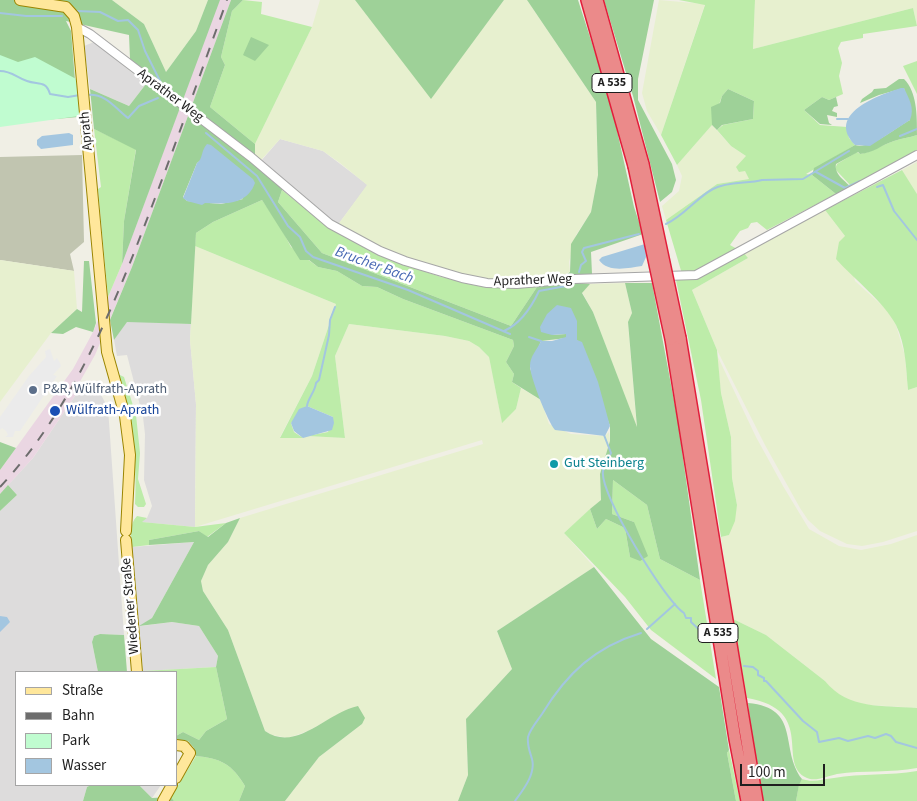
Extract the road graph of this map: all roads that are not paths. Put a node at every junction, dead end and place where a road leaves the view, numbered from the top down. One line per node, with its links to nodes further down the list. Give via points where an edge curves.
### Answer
1 (20, 0): 4 (main road, Aprath, via 66,8 74,16)
2 (587, 0): 6 (highway, A 535)
3 (597, 0): 6 (highway, A 535)
4 (77, 27): 5 (street, Aprather Weg, via 251,157 330,224 405,261 487,283 696,275); 7 (main road, Aprath)
5 (917, 155)
6 (639, 165): 9 (highway, A 535, bridge, via 675,339)
7 (103, 305): 8 (main road, Wiedener Straße, via 108,361 128,435 131,473 126,535)
8 (137, 671)
9 (740, 738): 14 (highway, A 535); 15 (highway, A 535)
10 (178, 746): 11 (main road, via 187,748 190,753)
11 (178, 775)
12 (171, 786): 13 (main road)
13 (163, 801)
14 (747, 801)
15 (757, 801)

